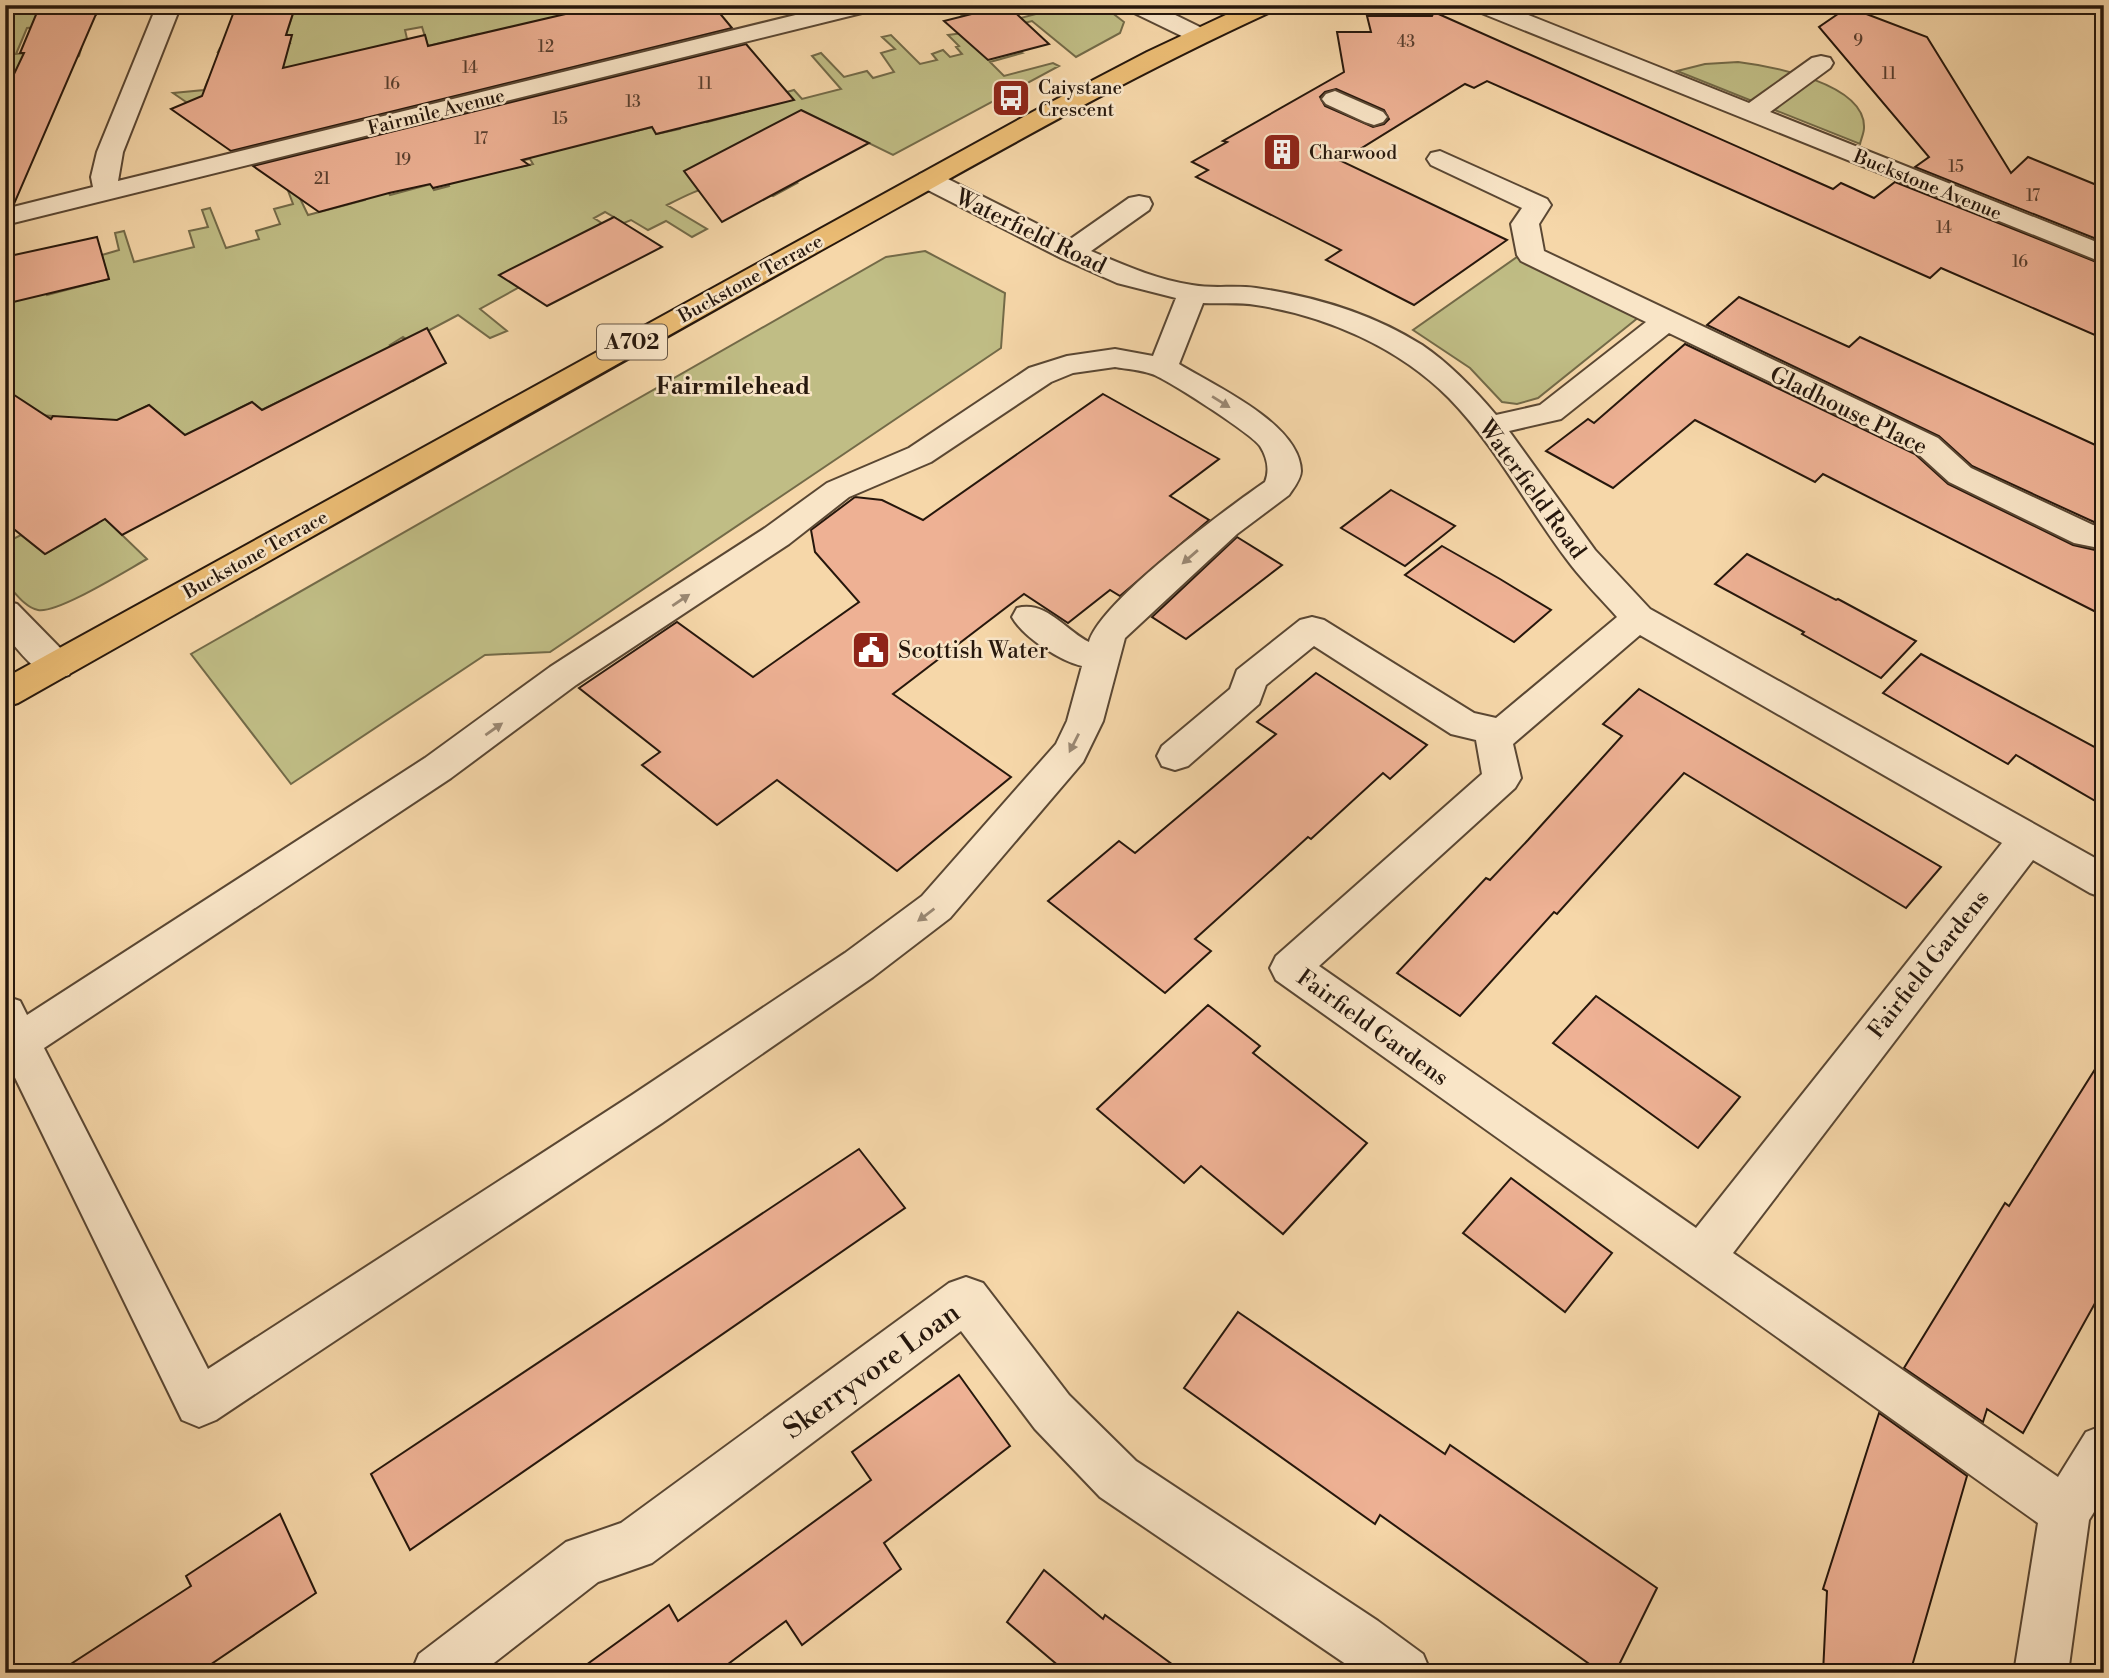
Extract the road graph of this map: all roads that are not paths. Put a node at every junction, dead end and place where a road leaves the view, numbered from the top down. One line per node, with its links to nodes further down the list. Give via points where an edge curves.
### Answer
1 (169, 5): 13 (street, via 110,152 104,177)
2 (866, 5): 13 (street, Fairmile Avenue)
3 (1136, 5): 6 (street)
4 (1267, 5): 6 (main road, Buckstone Terrace / A702)
5 (1482, 5): 9 (street, Buckstone Avenue)
6 (1198, 35): 12 (main road, Buckstone Terrace / A702)
7 (1821, 63): 9 (street)
8 (1335, 99): 10 (street)
9 (1751, 114): 17 (street, Buckstone Avenue)
10 (1374, 117)
11 (1440, 159): 19 (street, Gladhouse Place, via 1537,205 1525,225 1531,255)
12 (929, 180): 16 (street, Waterfield Road); 27 (main road, Buckstone Terrace / A702)
13 (107, 192): 15 (street, Fairmile Avenue)
14 (1139, 204): 16 (street)
15 (5, 217)
16 (1070, 252): 18 (street, Waterfield Road, via 1127,277)
17 (2104, 255)
18 (1192, 294): 20 (street); 21 (street, Waterfield Road, via 1254,296 1318,309 1376,333 1412,352 1459,391)
19 (1666, 321): 21 (street, via 1549,412); 22 (street, Gladhouse Place, via 1927,445 1960,475 2086,535)
20 (1163, 367): 26 (street, one-way to 26, via 1271,438 1284,473 1278,488 1225,526 1136,605 1109,634); 33 (street, one-way to 20, via 438,768 563,676 777,536 838,489 920,455 1040,375 1058,368 1115,358)
21 (1489, 426): 25 (street, Waterfield Road, via 1583,558)
22 (2104, 538)
23 (5, 613): 27 (street)
24 (1029, 617): 26 (street, via 1076,652)
25 (1638, 618): 29 (street); 31 (street, Waterfield Road)
26 (1101, 658): 33 (street, one-way to 33, via 1085,721 1070,752 936,907 669,1094 199,1403)
27 (56, 666): 28 (main road, Buckstone Terrace / A702)
28 (5, 694)
29 (1502, 733): 30 (street, via 1464,724 1312,629 1250,679 1246,695); 34 (street, Fairfield Gardens, via 1494,740 1502,778 1290,968)
30 (1175, 756)
31 (2027, 839): 32 (street, Waterfield Road); 34 (street, Fairfield Gardens)
32 (2104, 882)
33 (12, 1028)
34 (1702, 1257): 36 (street, Fairfield Gardens)
35 (2104, 1450): 36 (street)
36 (2065, 1512): 39 (street)
37 (450, 1669): 38 (street, Skerryvore Loan, via 584,1560 634,1545 966,1299 1052,1412 1118,1479)
38 (1404, 1673)
39 (2041, 1673)

